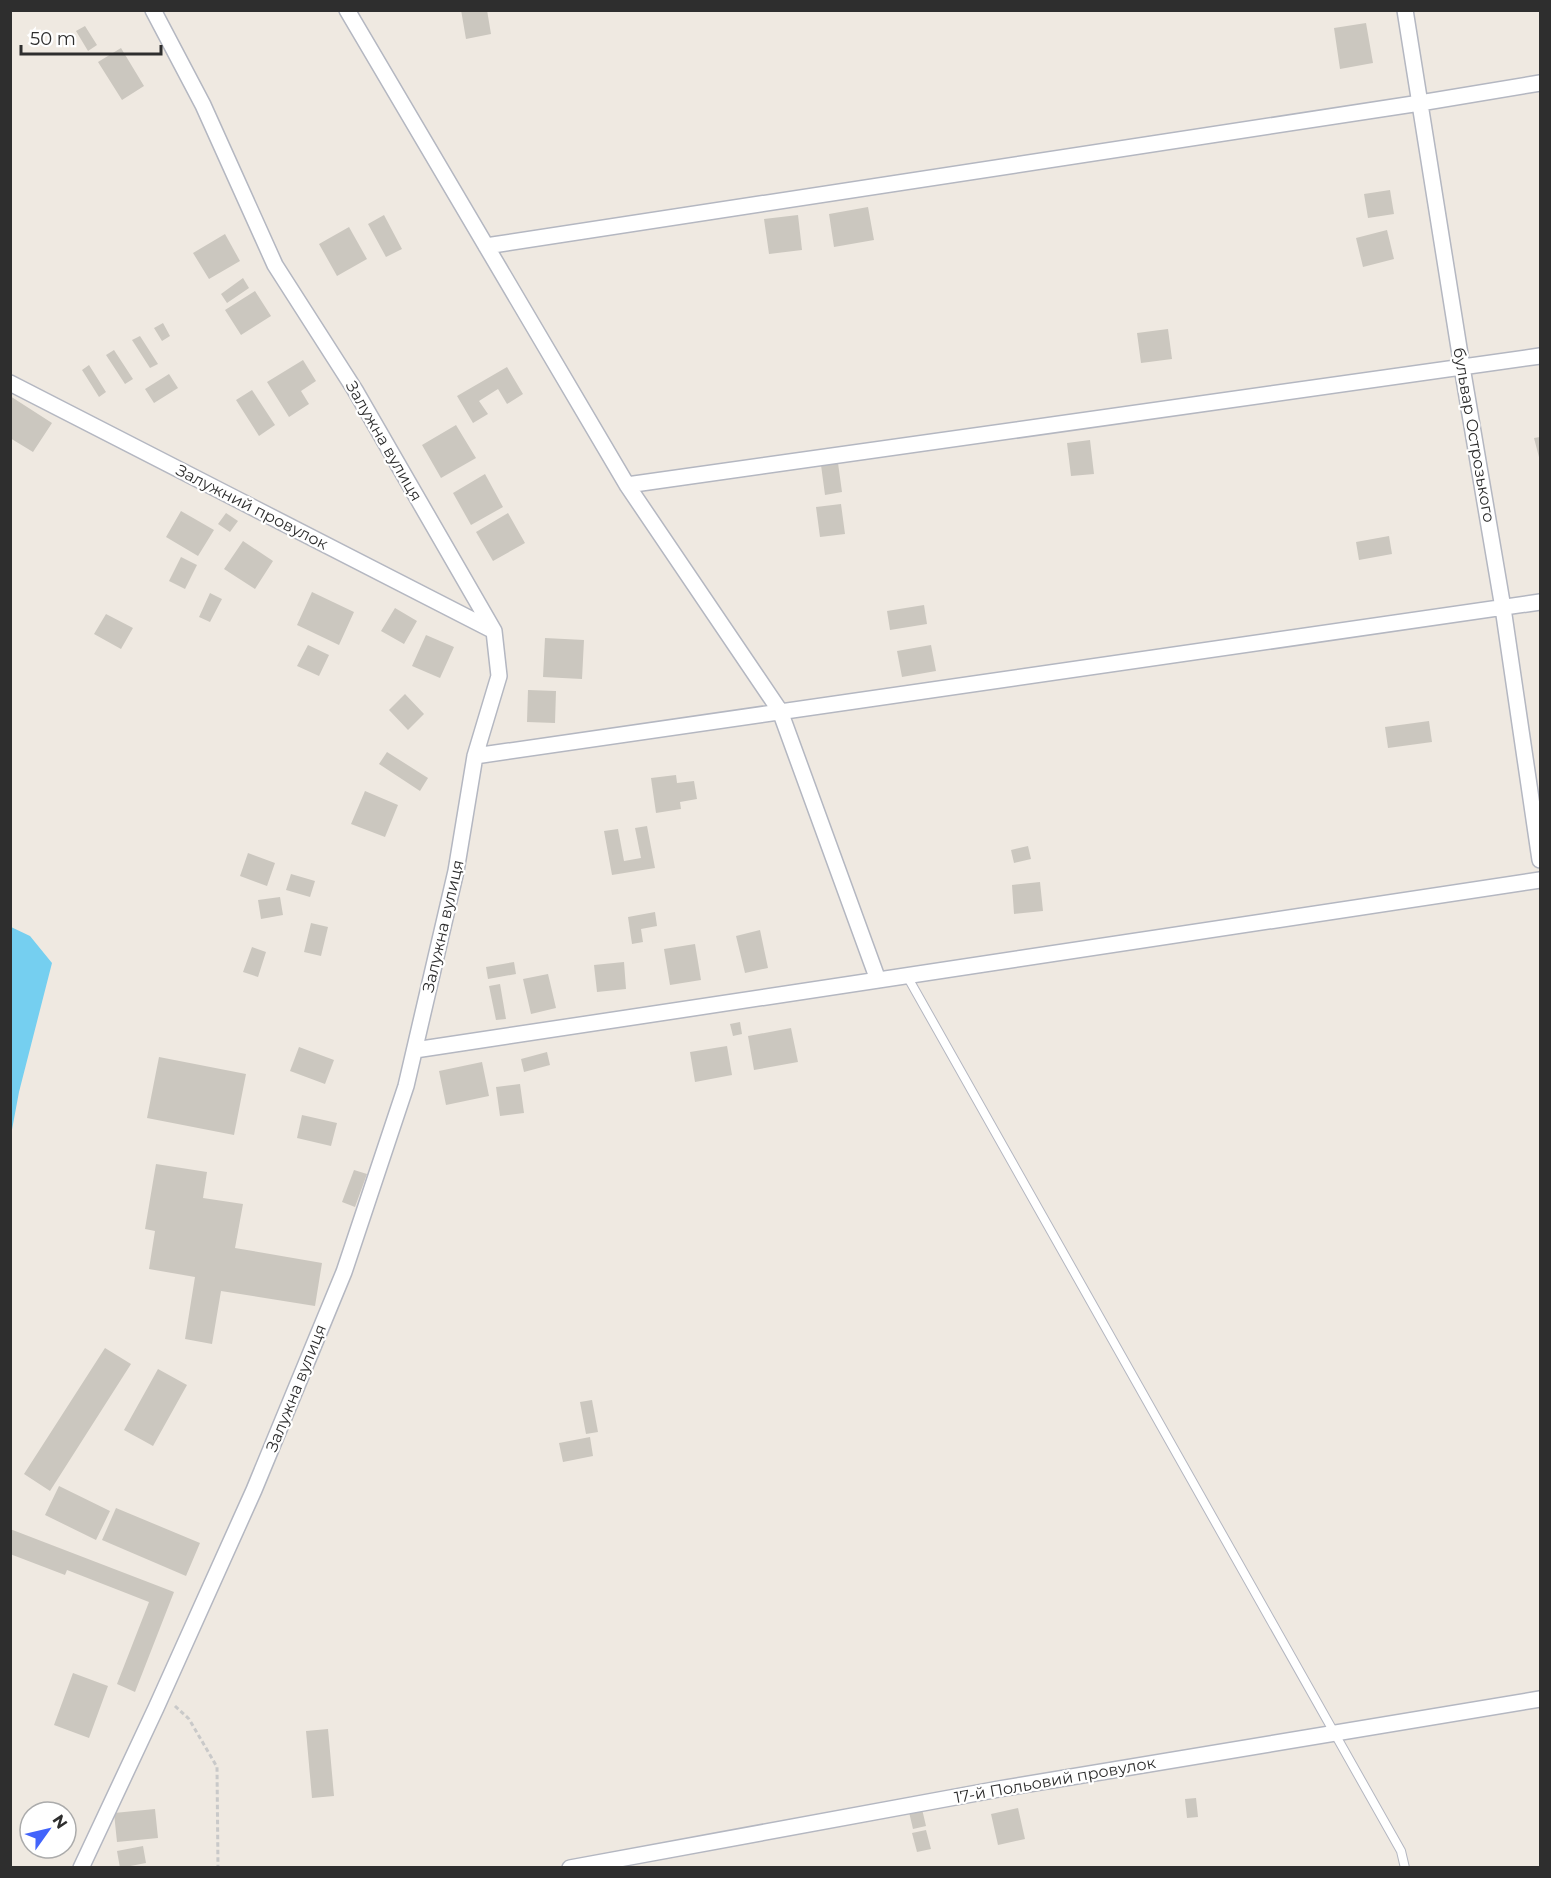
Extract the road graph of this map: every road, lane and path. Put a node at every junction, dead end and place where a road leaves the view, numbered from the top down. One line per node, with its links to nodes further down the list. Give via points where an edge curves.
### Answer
1 (153, 10): 13 (street, Залужна вулиця, via 203,105 275,265 355,390)
2 (347, 10): 6 (street)
3 (1405, 10): 5 (street, бульвар Острозького)
4 (1540, 83): 5 (street)
5 (1420, 103): 6 (street); 8 (street, бульвар Острозького)
6 (486, 246): 10 (street)
7 (1540, 356): 8 (street)
8 (1462, 367): 10 (street); 12 (street, бульвар Острозького)
9 (10, 383): 13 (street, Залужний провулок)
10 (627, 485): 14 (street)
11 (1540, 602): 12 (street)
12 (1503, 608): 14 (street); 16 (street, бульвар Острозького)
13 (494, 631): 15 (street, Залужна вулиця, via 499,676)
14 (780, 711): 15 (street); 19 (street)
15 (475, 756): 20 (street, Залужна вулиця, via 456,871)
16 (1540, 860)
17 (1540, 880): 18 (street)
18 (907, 976): 19 (street); 23 (lane)
19 (878, 980): 20 (street)
20 (415, 1050): 21 (street, Залужна вулиця, via 344,1272 254,1490)
21 (162, 1694): 24 (street, Залужна вулиця); 25 (path, via 189,1719 217,1767)
22 (1540, 1699): 23 (street, 17-й Польовий провулок)
23 (1335, 1733): 26 (street, 17-й Польовий провулок, via 999,1789); 27 (lane, via 1401,1851)
24 (81, 1868)
25 (218, 1868)
26 (570, 1868)
27 (1405, 1868)

